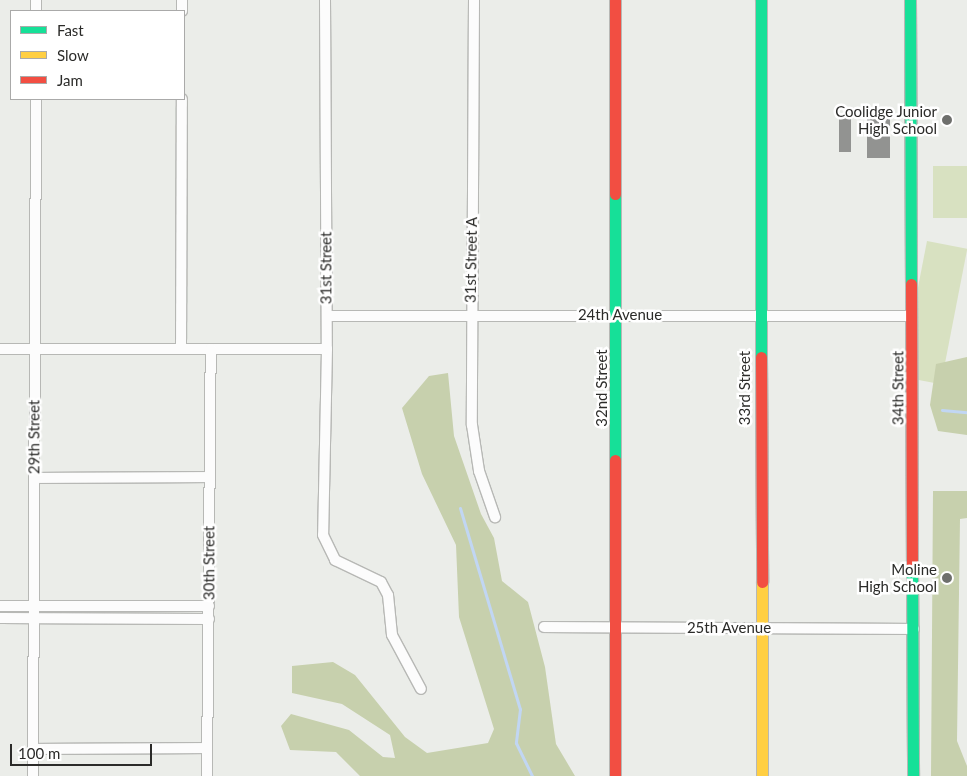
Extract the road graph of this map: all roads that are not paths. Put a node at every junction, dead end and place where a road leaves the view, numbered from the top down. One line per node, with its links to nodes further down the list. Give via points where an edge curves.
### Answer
1 (325, 0): 9 (street, 31st Street)
2 (474, 0): 10 (street, 31st Street A)
3 (615, 0): 8 (street, 32nd Street)
4 (761, 0): 11 (street, 33rd Street)
5 (910, 0): 12 (street, 34th Street)
6 (36, 100): 14 (street, 29th Street)
7 (182, 100): 15 (street)
8 (618, 315): 10 (street, 24th Avenue); 11 (street, 24th Avenue); 28 (street, 32nd Street)
9 (327, 316): 10 (street, 24th Avenue); 16 (street, 31st Street)
10 (471, 316): 20 (street, 31st Street A, via 474,448)
11 (760, 316): 12 (street, 24th Avenue); 29 (street, 33rd Street)
12 (912, 316): 30 (street, 34th Street)
13 (0, 349): 14 (street)
14 (34, 349): 15 (street); 19 (street, 29th Street)
15 (182, 349): 17 (street)
16 (327, 349): 17 (street); 31 (street, 31st Street, via 323,535 335,560 381,582 388,595 392,635)
17 (211, 350): 18 (street, 30th Street)
18 (210, 477): 19 (street); 23 (street, 30th Street)
19 (34, 478): 22 (street, 29th Street)
20 (495, 517)
21 (0, 606): 22 (street)
22 (33, 606): 23 (street); 25 (street, 29th Street)
23 (209, 606): 26 (street, 30th Street)
24 (0, 618): 25 (street)
25 (33, 618): 26 (street); 33 (street, 29th Street)
26 (209, 619): 32 (street, 30th Street)
27 (544, 627): 28 (street, 25th Avenue)
28 (616, 627): 29 (street, 25th Avenue); 36 (street, 32nd Street)
29 (760, 628): 30 (street, 25th Avenue); 37 (street, 33rd Street)
30 (914, 629): 38 (street, 34th Street)
31 (421, 690)
32 (207, 748): 33 (street); 35 (street, 30th Street)
33 (33, 749): 34 (street, 29th Street)
34 (33, 776)
35 (207, 776)
36 (615, 776)
37 (762, 776)
38 (913, 776)

